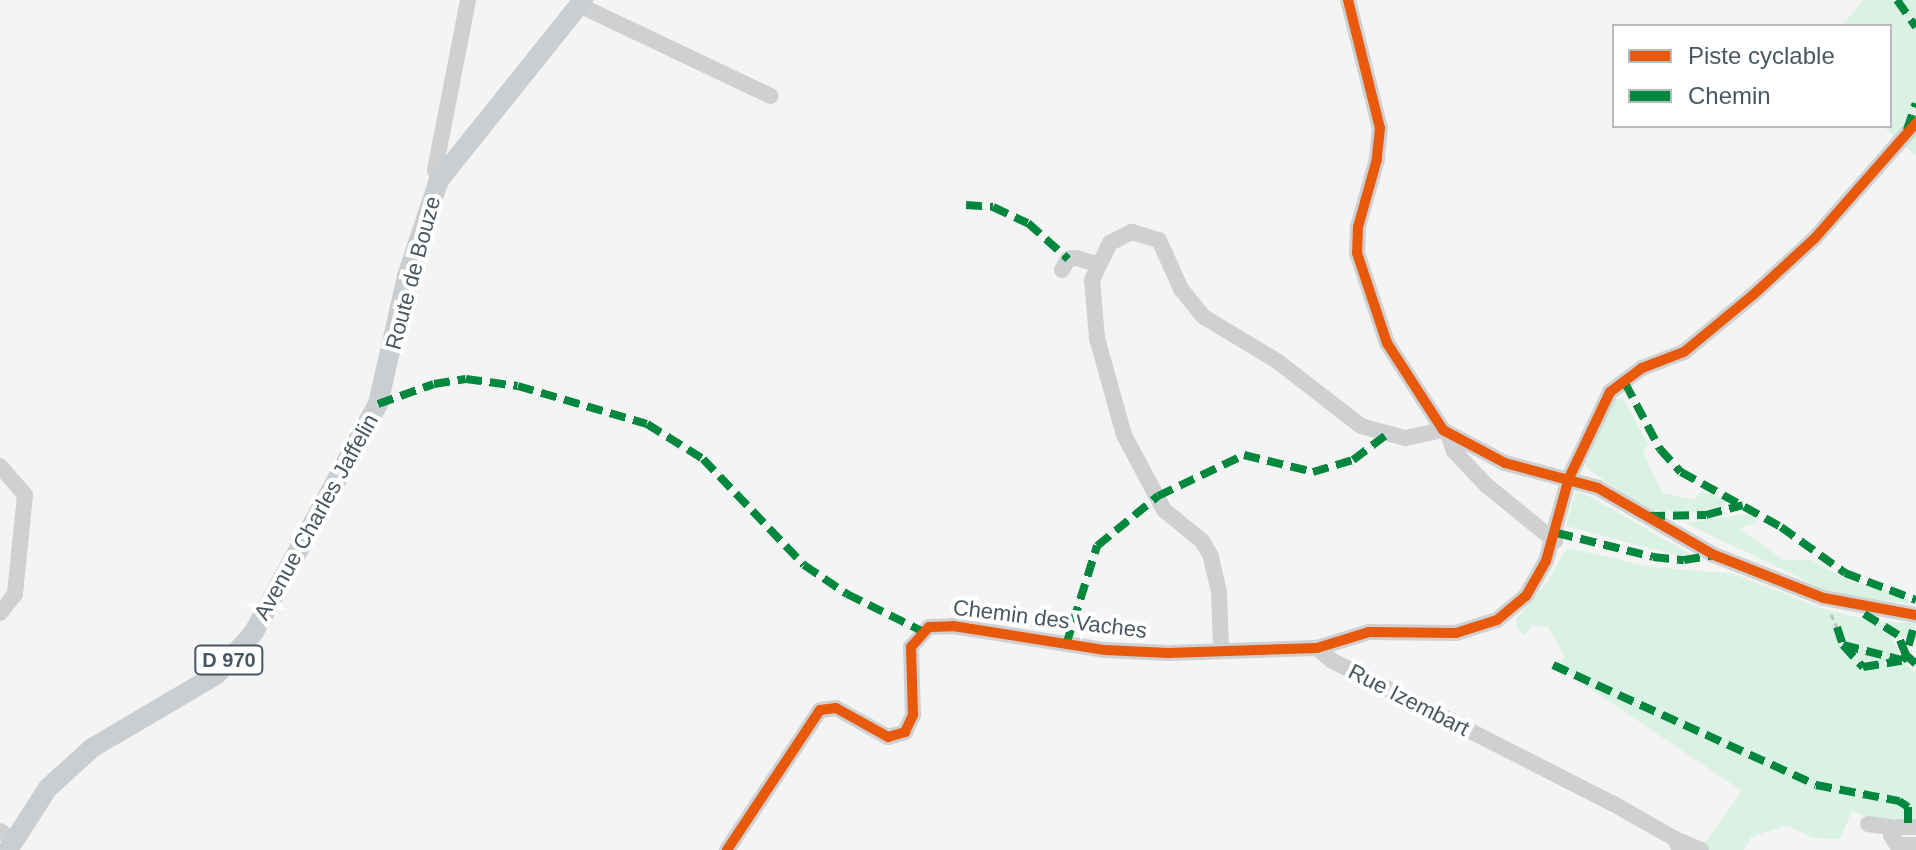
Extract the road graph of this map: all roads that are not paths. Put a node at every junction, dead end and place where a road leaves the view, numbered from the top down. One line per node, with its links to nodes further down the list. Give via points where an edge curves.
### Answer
1 (468, 0): 6 (street, via 435,170)
2 (1348, 0): 10 (street, via 1379,146 1360,214 1357,253 1387,343)
3 (581, 2): 4 (street); 6 (main road, Route de Bouze / D 970)
4 (771, 96)
5 (1911, 128): 12 (street, via 1872,178 1753,295 1684,352 1642,368 1610,392)
6 (439, 180): 9 (main road, Route de Bouze / D 970, via 410,264)
7 (1096, 264): 8 (street, via 1068,259); 10 (street, via 1123,234 1152,236 1164,248 1181,289 1204,317 1292,372 1334,409 1395,438); 16 (street, via 1094,321 1124,435 1164,510 1202,541 1211,556 1219,592)
8 (1062, 270)
9 (378, 404): 21 (main road, Avenue Charles Jaffelin / D 970, via 254,632 216,675 92,748 48,788)
10 (1446, 432): 12 (street, via 1505,463); 13 (street, via 1454,451 1486,485)
11 (0, 466): 14 (street, via 25,495 15,594)
12 (1569, 478): 13 (street); 15 (street, via 1598,488 1714,555 1824,598)
13 (1555, 541): 17 (street, via 1526,596 1488,625 1456,633 1369,632)
14 (0, 613)
15 (1916, 615)
16 (1221, 647): 17 (street, Chemin des Vaches); 24 (street, Chemin des Vaches, via 1144,652 953,626 922,631 911,647 913,715 905,732 888,737 836,708 820,710)
17 (1317, 648): 22 (street, Rue Izembart)
18 (1868, 824): 20 (street)
19 (1916, 827): 20 (street)
20 (1896, 828): 23 (street, via 1894,843)
21 (7, 840)
22 (1678, 844): 25 (street, Rue Izembart)
23 (1916, 845)
24 (727, 850)
25 (1701, 850)

